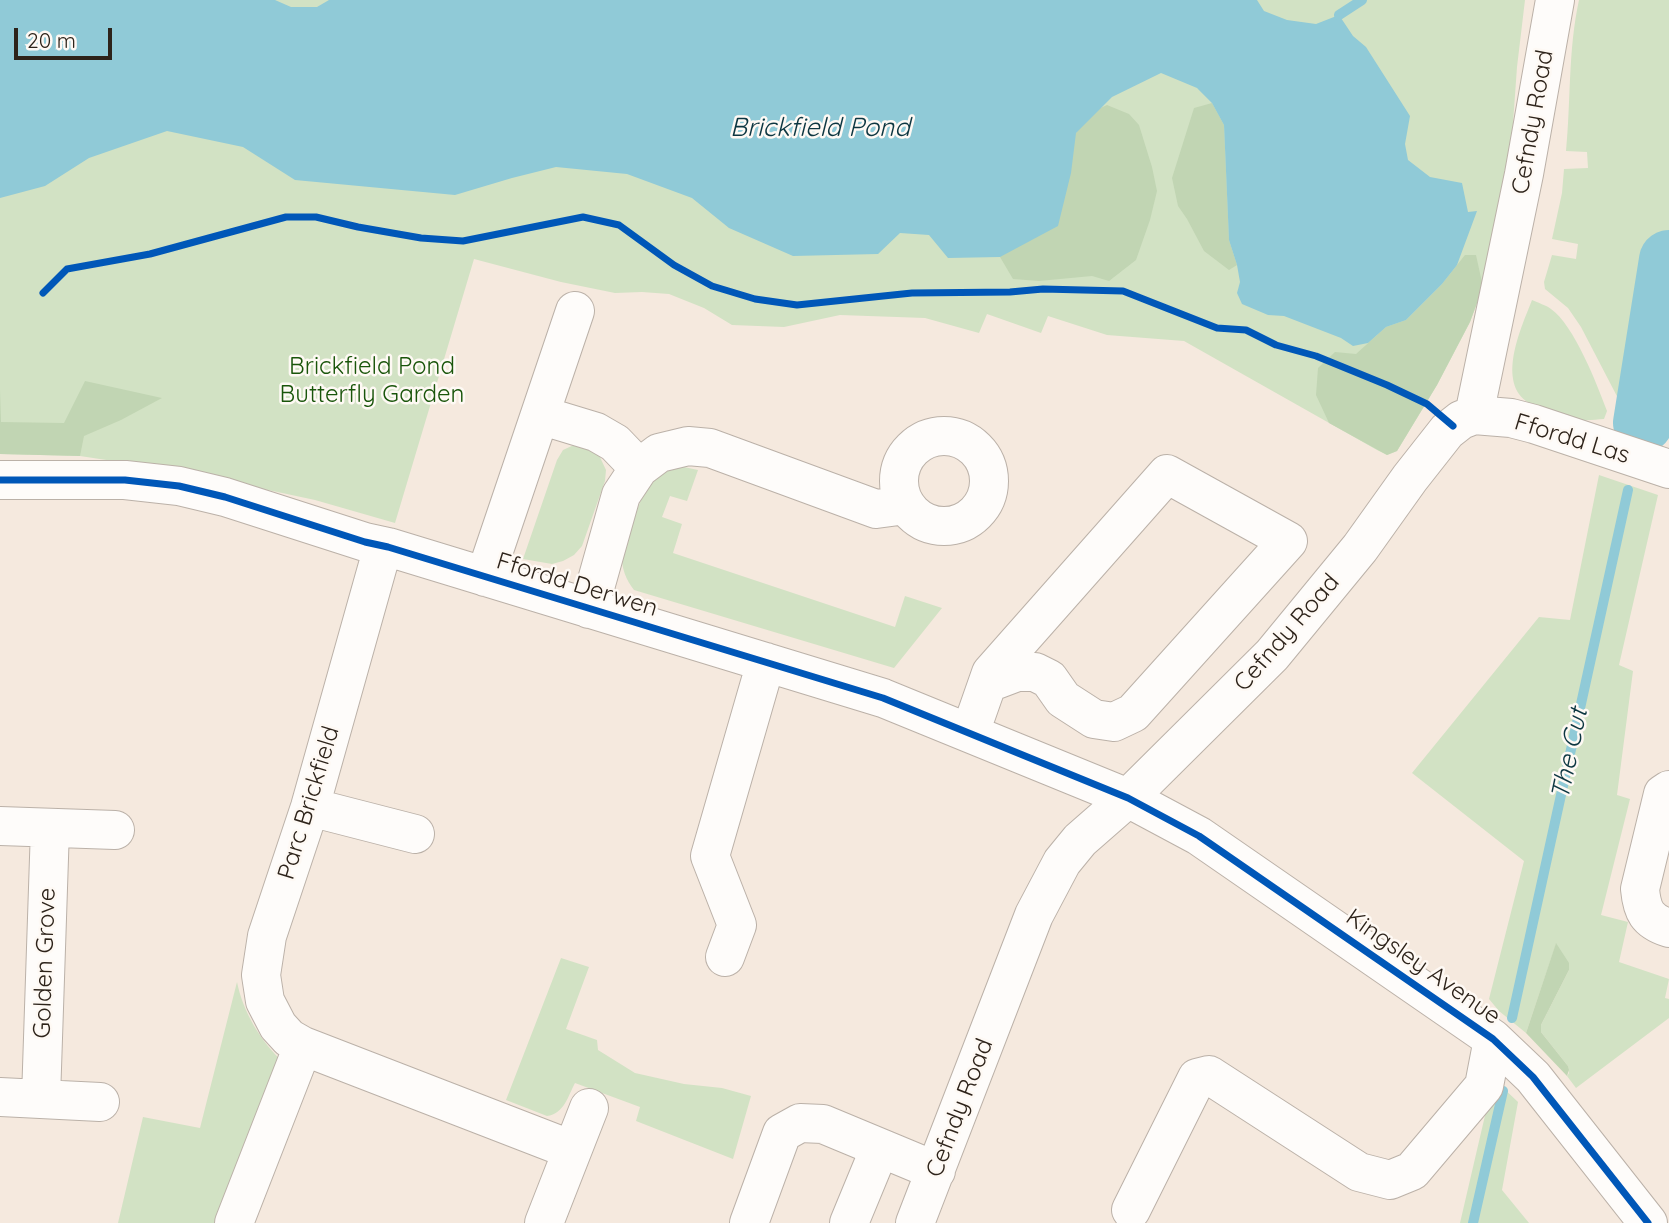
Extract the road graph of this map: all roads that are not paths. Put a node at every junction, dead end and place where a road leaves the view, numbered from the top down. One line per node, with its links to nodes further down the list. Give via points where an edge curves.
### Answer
1 (1555, 0): 4 (street, Cefndy Road)
2 (575, 311): 3 (street)
3 (540, 415): 5 (street, via 596,432 615,443); 10 (street)
4 (1474, 415): 6 (street, Ffordd Las, via 1534,424); 16 (street, Cefndy Road, via 1447,432 1272,655)
5 (639, 468): 8 (street, via 659,453 688,446 710,448 876,509); 11 (street, via 621,495)
6 (1669, 470)
7 (13, 480): 9 (street, Ffordd Derwen, via 125,480 179,486)
8 (905, 505)
9 (374, 544): 10 (street, Ffordd Derwen); 17 (street, Parc Brickfield)
10 (485, 577): 11 (street, Ffordd Derwen)
11 (589, 609): 12 (street, Ffordd Derwen)
12 (766, 662): 14 (street, Ffordd Derwen, via 883,698); 23 (street, via 710,856 737,925)
13 (988, 683): 13 (street, via 991,673 1167,474 1288,541 1133,713 1114,722 1094,719 1063,699 1049,679 1035,672 1017,672); 14 (street)
14 (970, 733): 16 (street, Ffordd Derwen)
15 (1669, 790): 22 (street, via 1663,794 1640,889 1641,904 1650,919)
16 (1128, 798): 24 (street, Kingsley Avenue, via 1199,836); 32 (street, Cefndy Road, via 1062,862 1034,915)
17 (310, 807): 21 (street); 25 (street, Parc Brickfield, via 267,936 261,975 265,1001 278,1026)
18 (0, 826): 19 (street)
19 (50, 828): 20 (street); 27 (street, Golden Grove)
20 (115, 830)
21 (415, 834)
22 (1669, 928)
23 (724, 957)
24 (1493, 1039): 33 (street, via 1484,1086 1412,1171 1390,1180 1359,1172 1209,1075 1197,1078); 39 (street, Kingsley Avenue, via 1532,1077)
25 (303, 1046): 31 (street, Parc Brickfield); 34 (street)
26 (0, 1097): 27 (street)
27 (41, 1098): 28 (street)
28 (100, 1102)
29 (589, 1108): 31 (street)
30 (880, 1147): 32 (street); 36 (street, via 823,1124 800,1124 782,1133); 37 (street)
31 (572, 1150): 35 (street)
32 (936, 1171): 38 (street, Cefndy Road)
33 (1131, 1210)
34 (234, 1223)
35 (544, 1223)
36 (749, 1223)
37 (849, 1223)
38 (915, 1223)
39 (1648, 1223)

